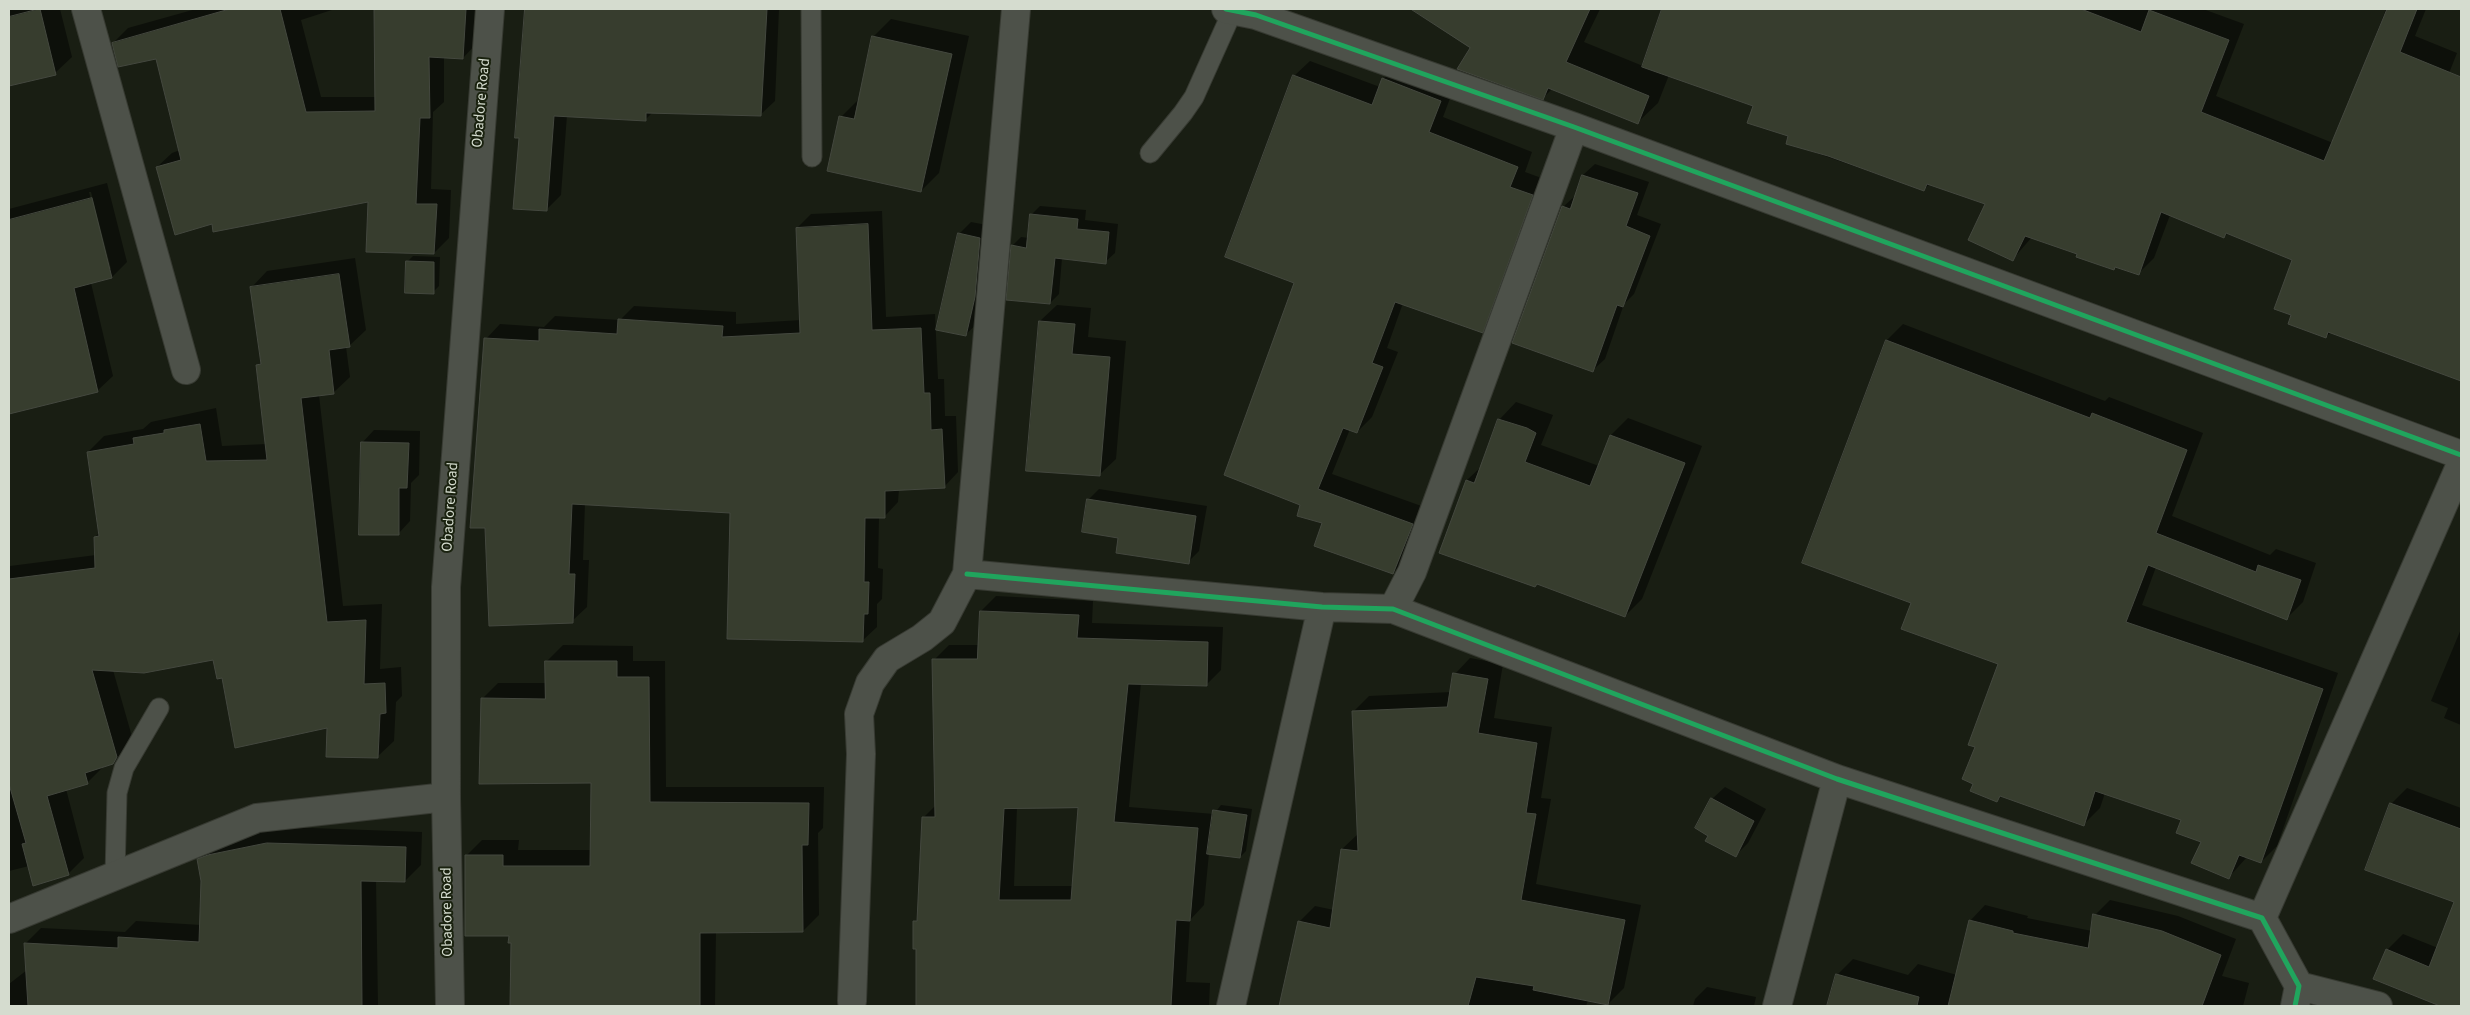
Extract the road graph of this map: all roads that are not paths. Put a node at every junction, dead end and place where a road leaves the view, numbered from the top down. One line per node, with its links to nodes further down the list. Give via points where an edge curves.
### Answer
1 (86, 9): 9 (street)
2 (490, 9): 17 (street, Obadore Road, via 446,587)
3 (812, 9): 8 (lane)
4 (1016, 9): 12 (street)
5 (1230, 9): 6 (street); 7 (lane, via 1194,96)
6 (1574, 127): 10 (street); 14 (street, via 1412,572)
7 (1150, 153)
8 (812, 157)
9 (186, 370)
10 (2461, 456)
11 (2461, 464): 20 (street)
12 (967, 574): 13 (street); 22 (street, via 942,622 887,659 870,683 859,714 861,754)
13 (1322, 607): 14 (street); 24 (street)
14 (1393, 609): 16 (street)
15 (160, 708): 18 (lane, via 124,768 117,792)
16 (1837, 779): 20 (street); 25 (street)
17 (446, 797): 18 (street, via 256,818); 23 (street, Obadore Road)
18 (115, 875): 19 (street)
19 (9, 918)
20 (2262, 918): 21 (street)
21 (2297, 996): 26 (street)
22 (852, 1001)
23 (450, 1006)
24 (1231, 1006)
25 (1777, 1006)
26 (2378, 1006)

